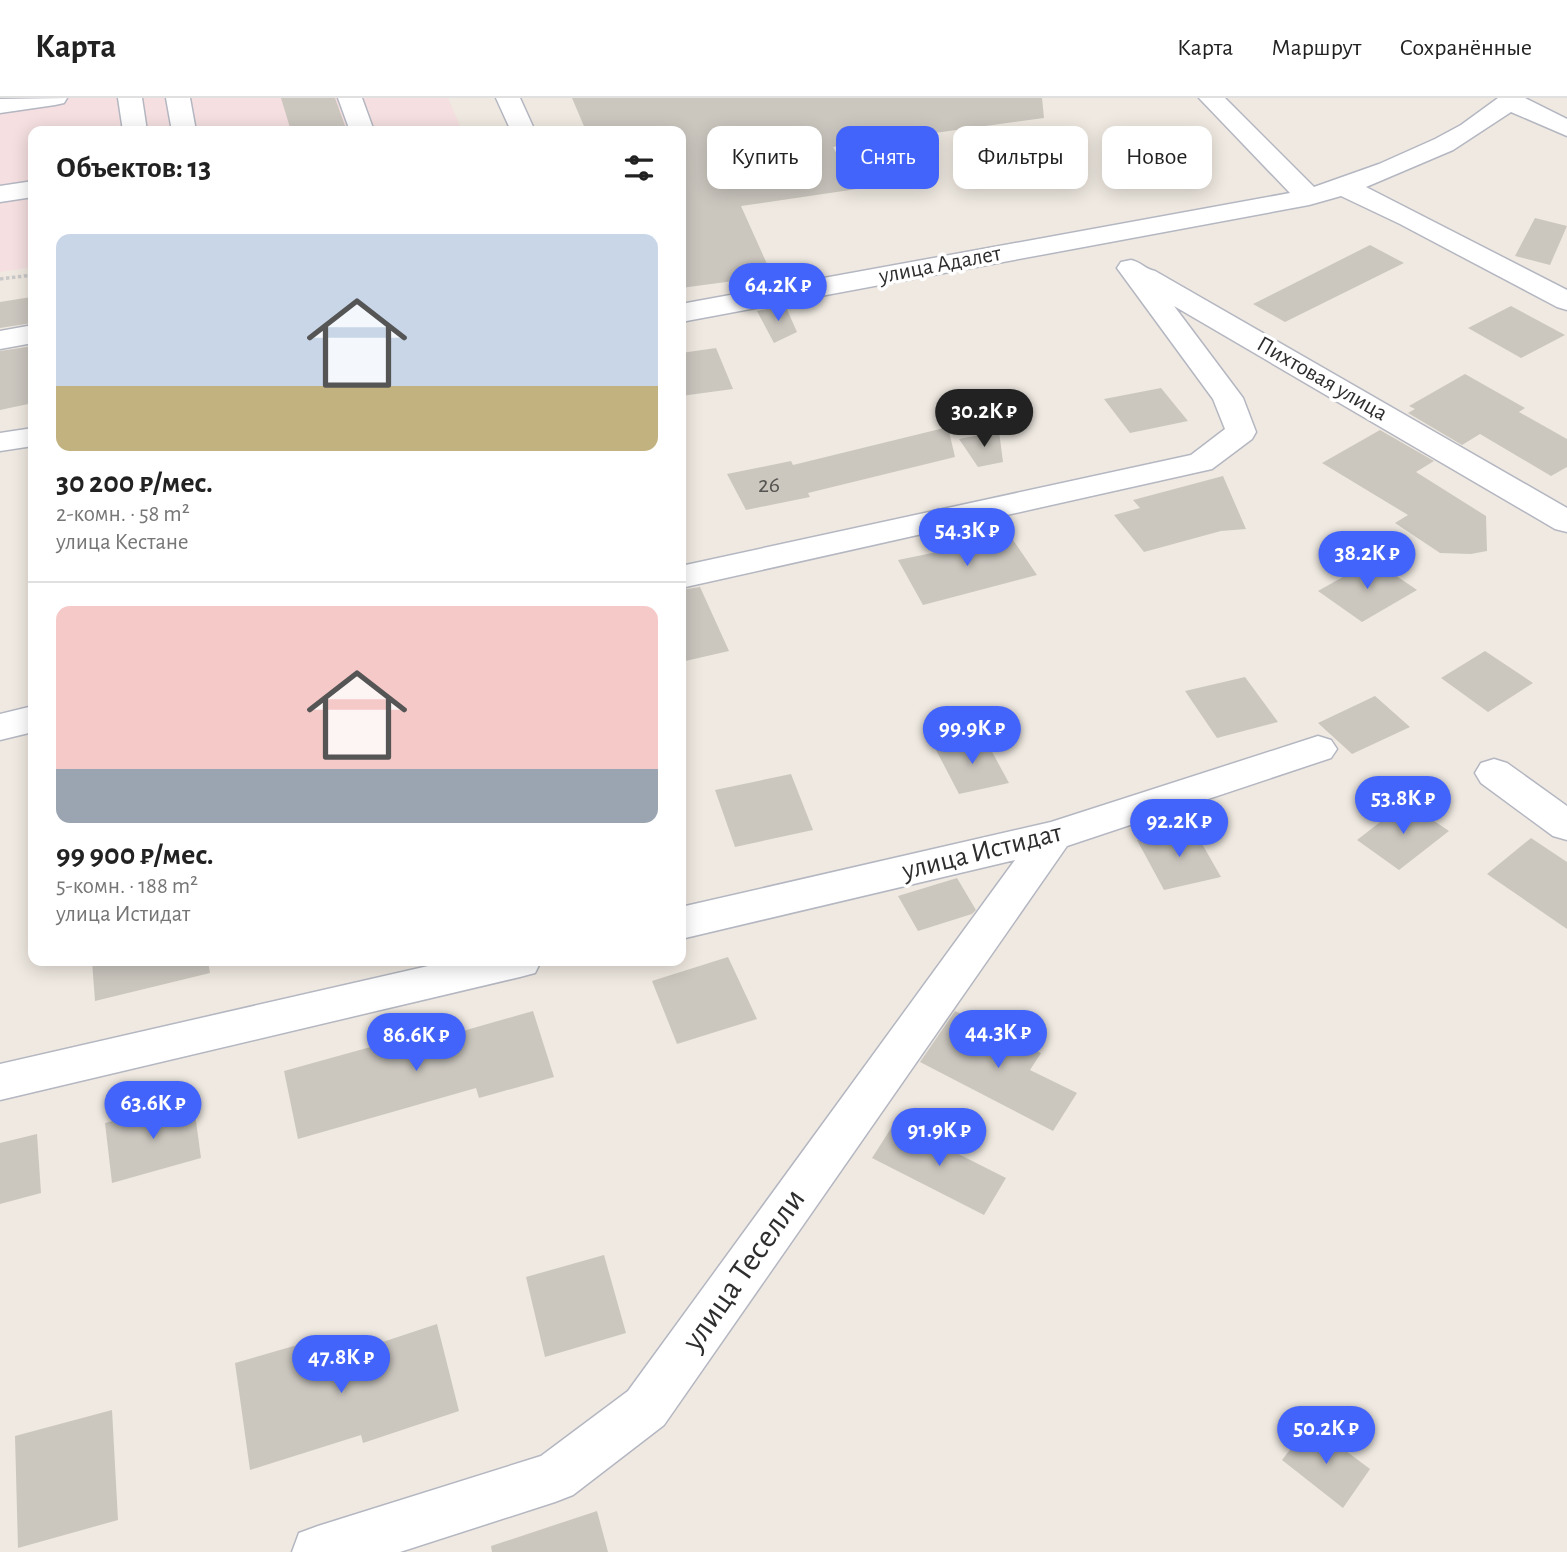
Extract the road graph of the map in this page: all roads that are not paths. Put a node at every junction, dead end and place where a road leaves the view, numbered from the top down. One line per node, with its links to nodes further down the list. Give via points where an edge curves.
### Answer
1 (55, 98): 8 (street)
2 (131, 98): 9 (street)
3 (177, 98): 10 (street)
4 (350, 98): 11 (street)
5 (508, 98): 12 (street)
6 (1211, 98): 17 (street)
7 (1511, 100): 13 (street); 14 (street, улица Адалет, via 1462,134)
8 (0, 106)
9 (134, 126)
10 (183, 126)
11 (360, 126)
12 (521, 126)
13 (1567, 128)
14 (1344, 187): 17 (street, улица Адалет); 20 (street)
15 (28, 190): 16 (street)
16 (0, 194)
17 (1309, 197): 18 (street, улица Адалет)
18 (1076, 239): 19 (street, Пихтовая улица); 21 (street, улица Адалет)
19 (1132, 268): 26 (street, Пихтовая улица); 27 (street, via 1228,398 1241,432 1201,462)
20 (1567, 300)
21 (686, 312)
22 (28, 335): 23 (street)
23 (0, 340)
24 (28, 438): 25 (street)
25 (0, 442)
26 (1567, 522)
27 (686, 576)
28 (28, 720): 29 (street)
29 (0, 726)
30 (1318, 749): 33 (street, улица Истидат)
31 (1494, 773): 32 (street)
32 (1567, 826)
33 (1053, 836): 34 (street, улица Истидат); 37 (street, улица Теселли, via 646,1408 555,1477)
34 (686, 922)
35 (499, 966): 36 (street)
36 (0, 1082)
37 (317, 1552)

